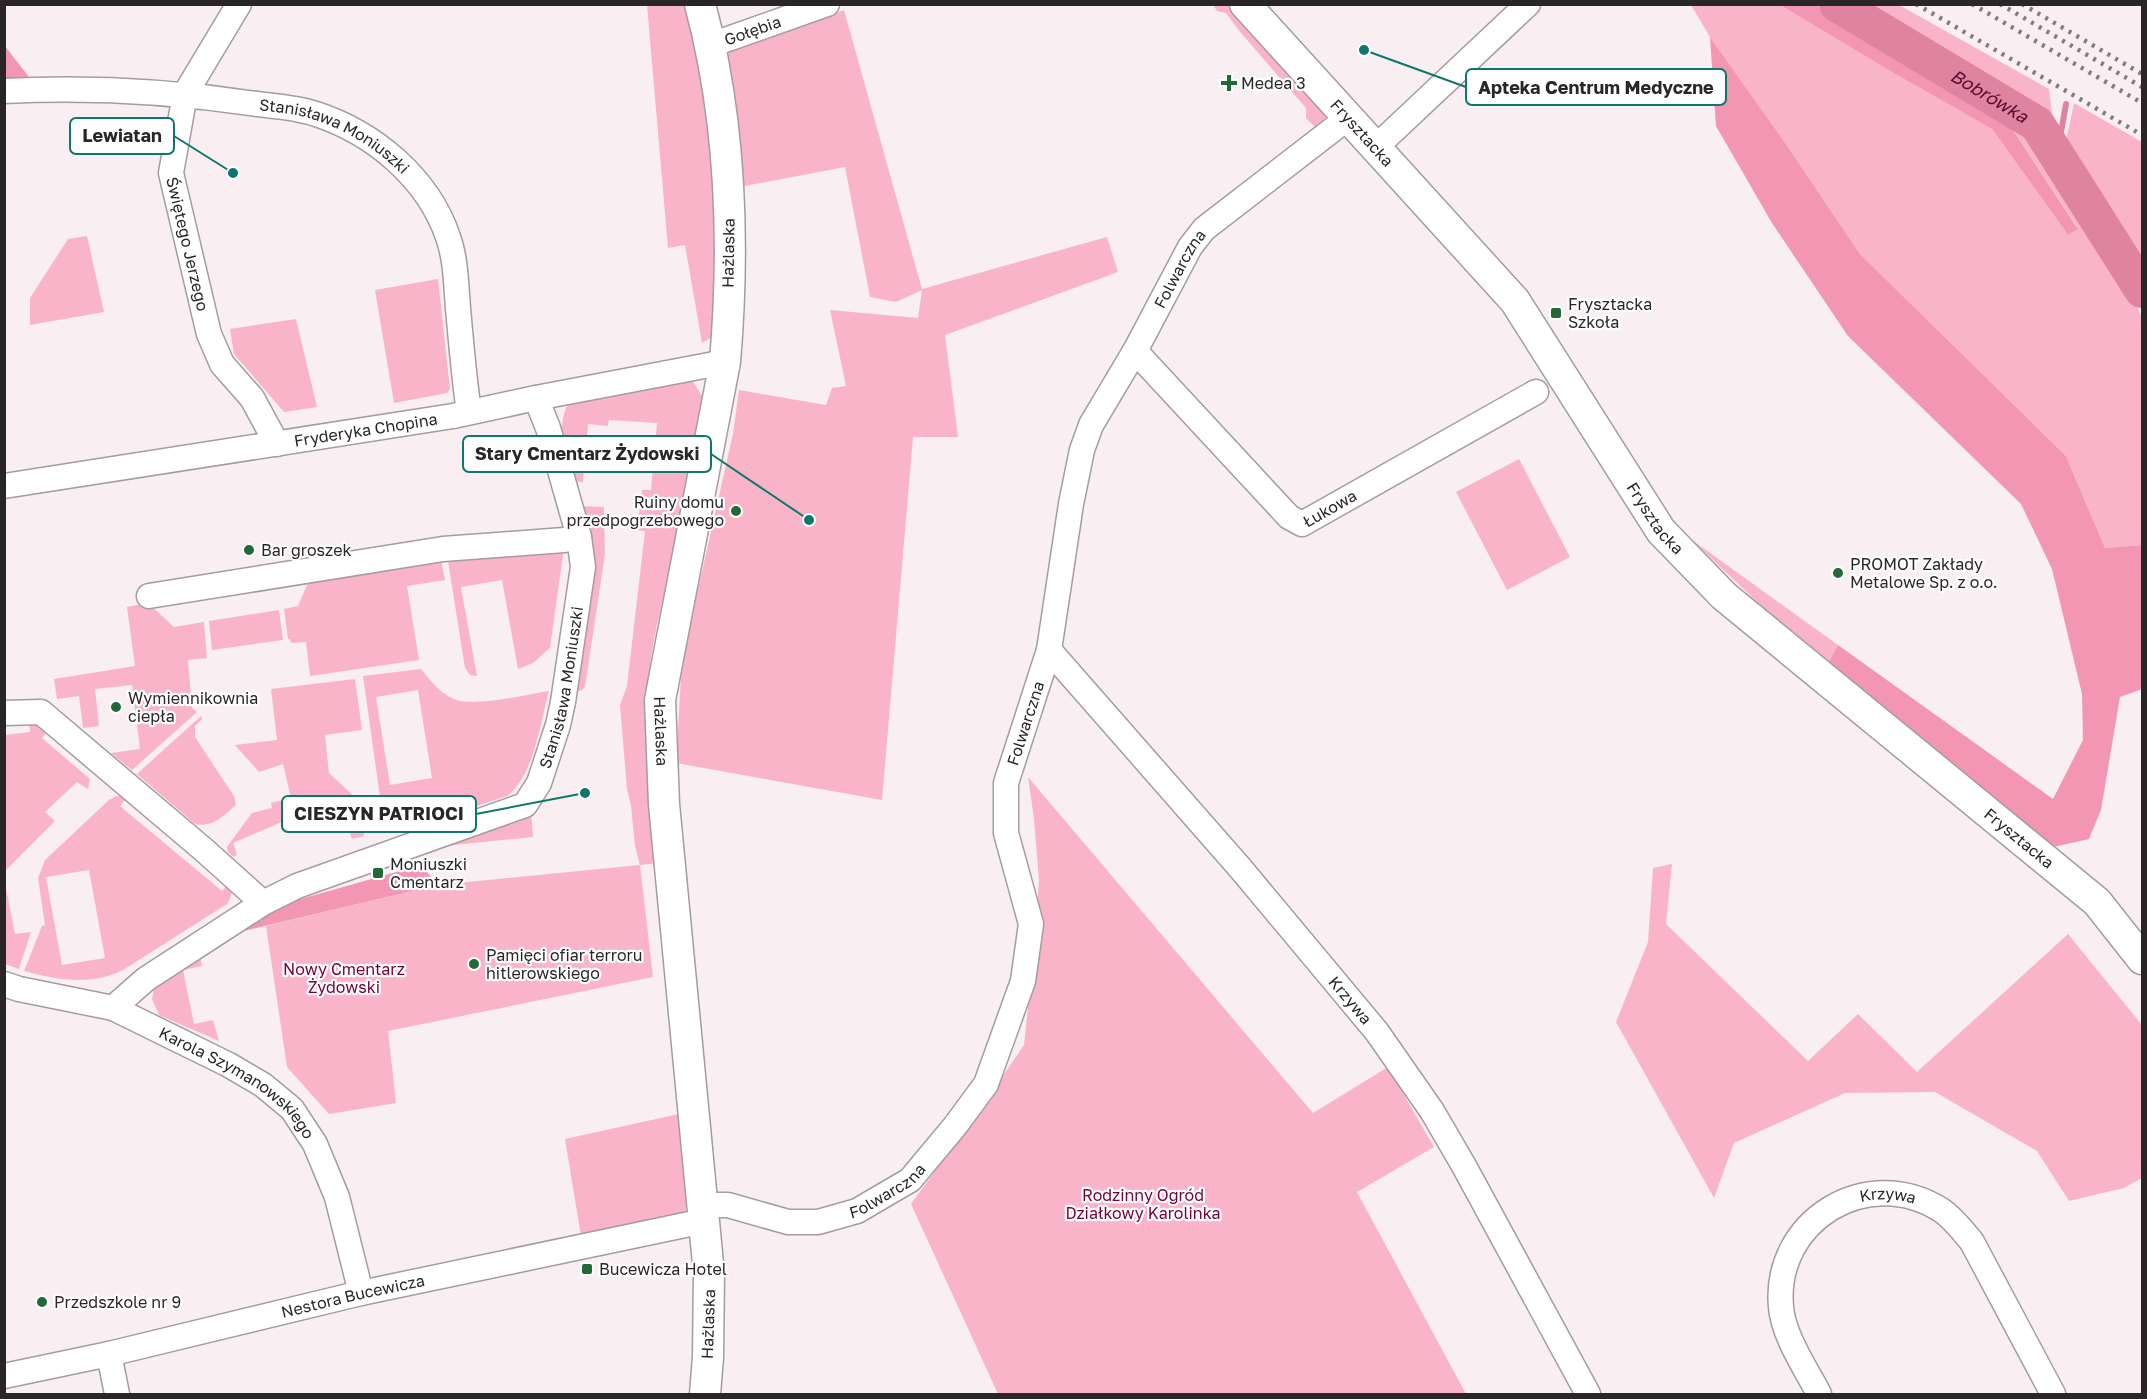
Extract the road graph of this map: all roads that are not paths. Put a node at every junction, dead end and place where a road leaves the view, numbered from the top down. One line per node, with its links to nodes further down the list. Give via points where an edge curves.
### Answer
1 (239, 4): 8 (street, Świętego Jerzego)
2 (700, 4): 6 (street, Hażlaska)
3 (827, 4): 6 (street, Gołębia)
4 (1245, 4): 9 (street, Frysztacka)
5 (1528, 4): 10 (street)
6 (711, 45): 12 (street, Hażlaska, via 724,135 730,223)
7 (4, 90): 8 (street, Stanisława Moniuszki)
8 (185, 93): 15 (street, Stanisława Moniuszki, via 315,114 359,133 404,165 431,200 449,239); 16 (street, Świętego Jerzego, via 171,173 209,334 222,364 252,398)
9 (1349, 117): 10 (street, Frysztacka); 11 (street, Folwarczna, via 1204,229 1190,247)
10 (1376, 147): 23 (street, Frysztacka, via 1515,301 1661,531 1724,596 2097,902)
11 (1135, 351): 13 (street, Łukowa, via 1289,516 1302,524); 20 (street, Folwarczna, via 1091,425 1082,450)
12 (725, 362): 14 (street, Fryderyka Chopina); 26 (street, Hażlaska, via 660,700 664,804)
13 (1536, 392)
14 (536, 398): 15 (street, Fryderyka Chopina); 18 (street, Stanisława Moniuszki)
15 (469, 412): 16 (street, Fryderyka Chopina)
16 (277, 444): 17 (street, Fryderyka Chopina)
17 (4, 486)
18 (579, 537): 19 (street, via 443,549); 22 (street, Stanisława Moniuszki, via 584,567 563,702 539,783 525,805 297,886)
19 (149, 596)
20 (1049, 650): 26 (street, Folwarczna, via 1006,783 1006,833 1031,924 1023,981 986,1084 910,1180 857,1211 818,1222 788,1222 728,1205); 32 (street, Krzywa, via 1241,868 1382,1040 1464,1166)
21 (4, 713): 22 (street, via 41,712)
22 (263, 903): 25 (street, Stanisława Moniuszki, via 146,979)
23 (2142, 959)
24 (4, 984): 25 (street, Karola Szymanowskiego)
25 (113, 1008): 27 (street, Karola Szymanowskiego, via 229,1065 263,1085 292,1109 315,1144 338,1197)
26 (704, 1213): 27 (street, Nestora Bucewicza); 31 (street, Hażlaska, via 709,1274)
27 (361, 1293): 28 (street, Nestora Bucewicza)
28 (109, 1354): 29 (street, Nestora Bucewicza); 30 (street)
29 (4, 1376)
30 (117, 1395)
31 (705, 1395)
32 (1588, 1395)
33 (1819, 1395): 34 (street, Krzywa, via 1784,1323 1780,1291 1786,1262 1801,1234 1824,1213 1848,1199 1882,1193 1898,1193 1942,1210 1964,1232)
34 (2053, 1395)

